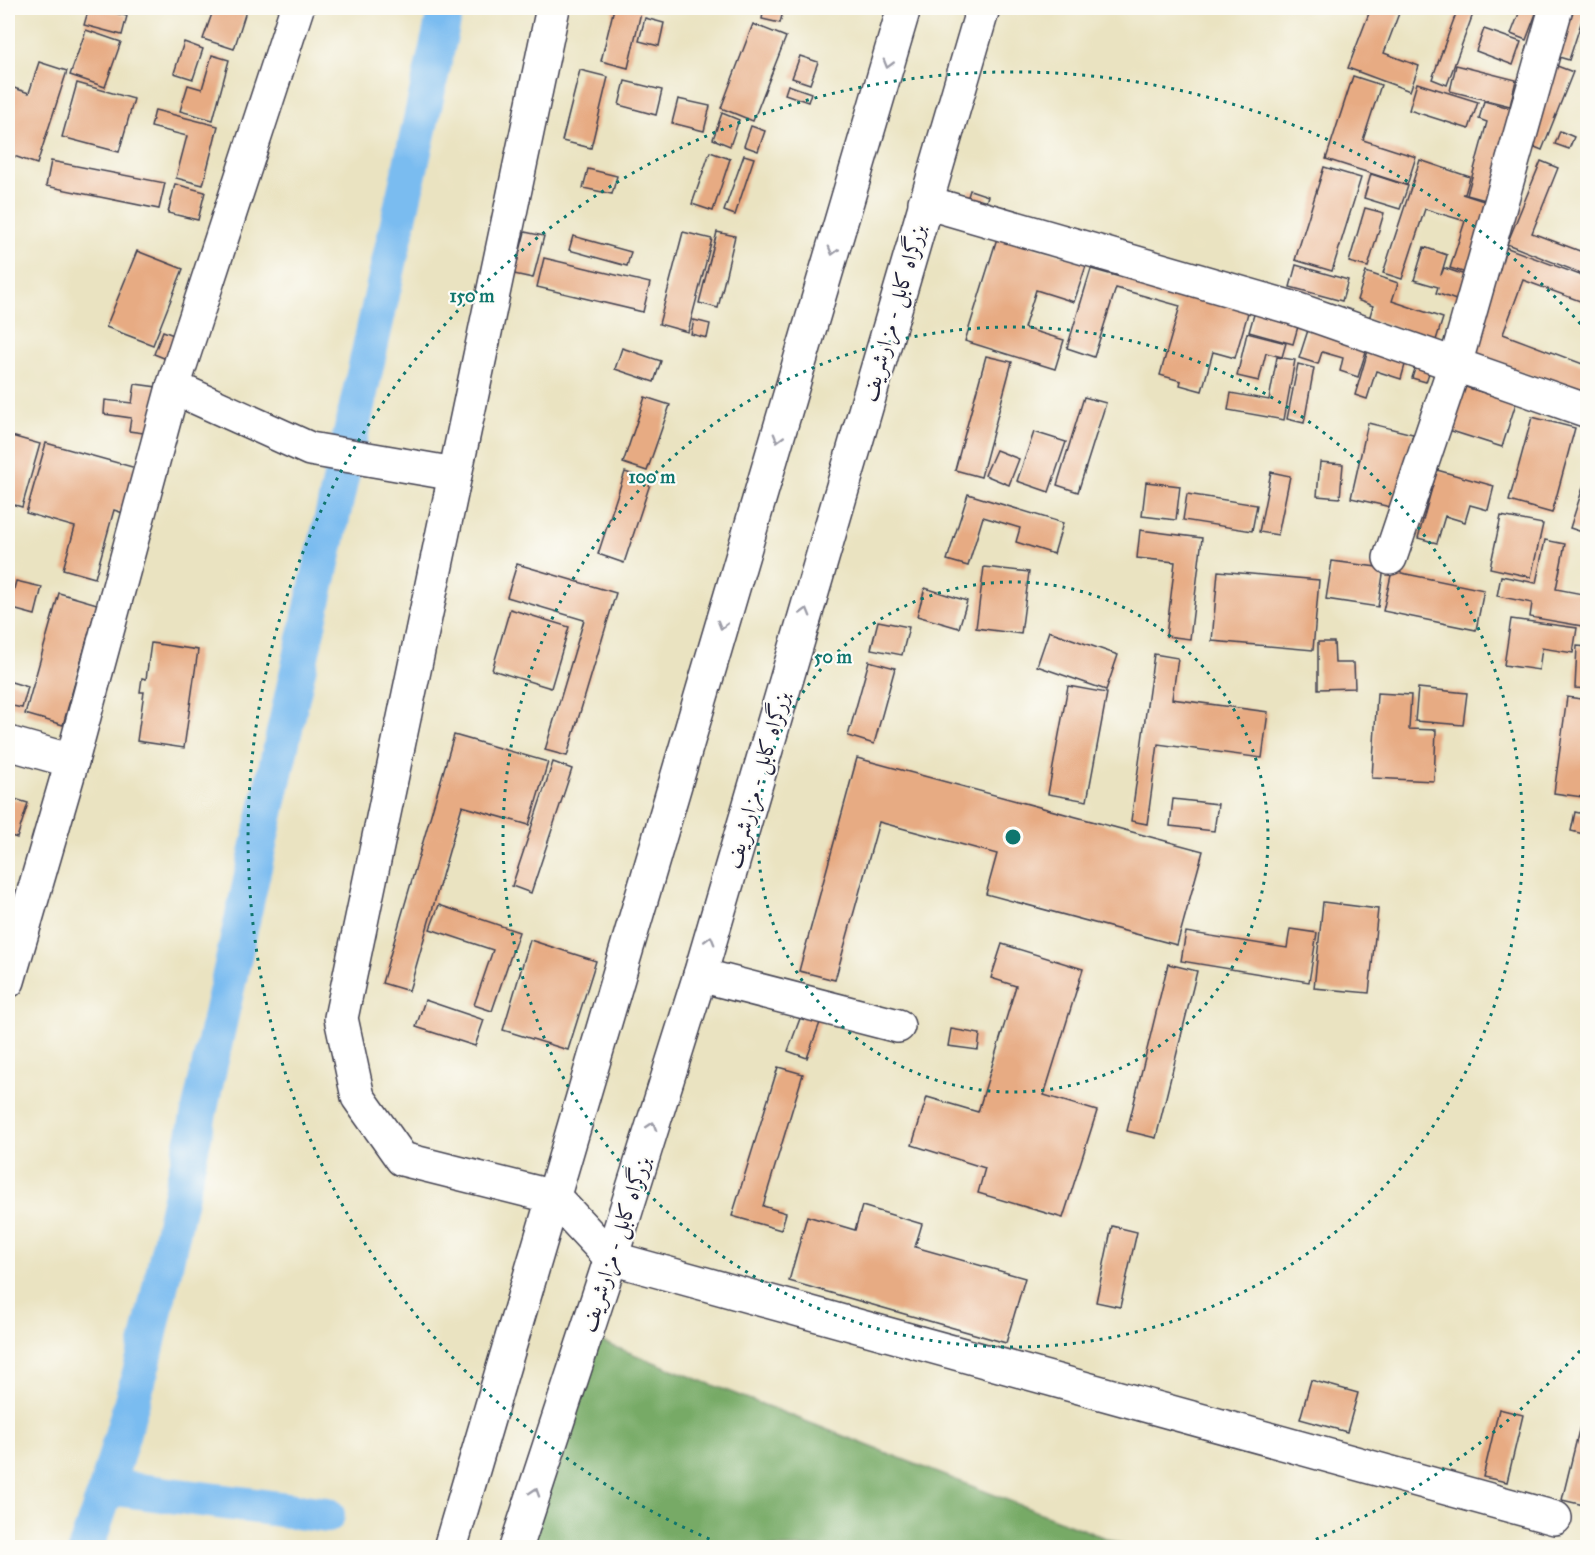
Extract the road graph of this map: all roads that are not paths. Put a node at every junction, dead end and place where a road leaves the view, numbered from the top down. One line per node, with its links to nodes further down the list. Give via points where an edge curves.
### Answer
1 (297, 8): 8 (main road)
2 (553, 8): 10 (main road)
3 (904, 8): 17 (main road, one-way to 17)
4 (983, 8): 6 (main road, بزرگراه کابل - مزارشریف)
5 (1556, 8): 7 (main road)
6 (925, 202): 7 (main road, via 1293,308); 14 (main road, بزرگراه کابل - مزارشریف, one-way to 6)
7 (1455, 365): 9 (main road); 11 (main road)
8 (173, 387): 10 (main road, via 310,449); 13 (main road)
9 (1587, 411)
10 (455, 474): 17 (main road, via 341,1018 358,1097 402,1159)
11 (1390, 558)
12 (8, 743): 13 (main road)
13 (72, 761): 15 (main road)
14 (700, 975): 16 (main road); 18 (main road, بزرگراه کابل - مزارشریف, one-way to 14)
15 (8, 981)
16 (898, 1026)
17 (554, 1197): 18 (main road); 20 (main road)
18 (611, 1258): 19 (main road); 21 (main road, بزرگراه کابل - مزارشریف, one-way to 18)
19 (1555, 1518)
20 (450, 1548)
21 (516, 1548)

